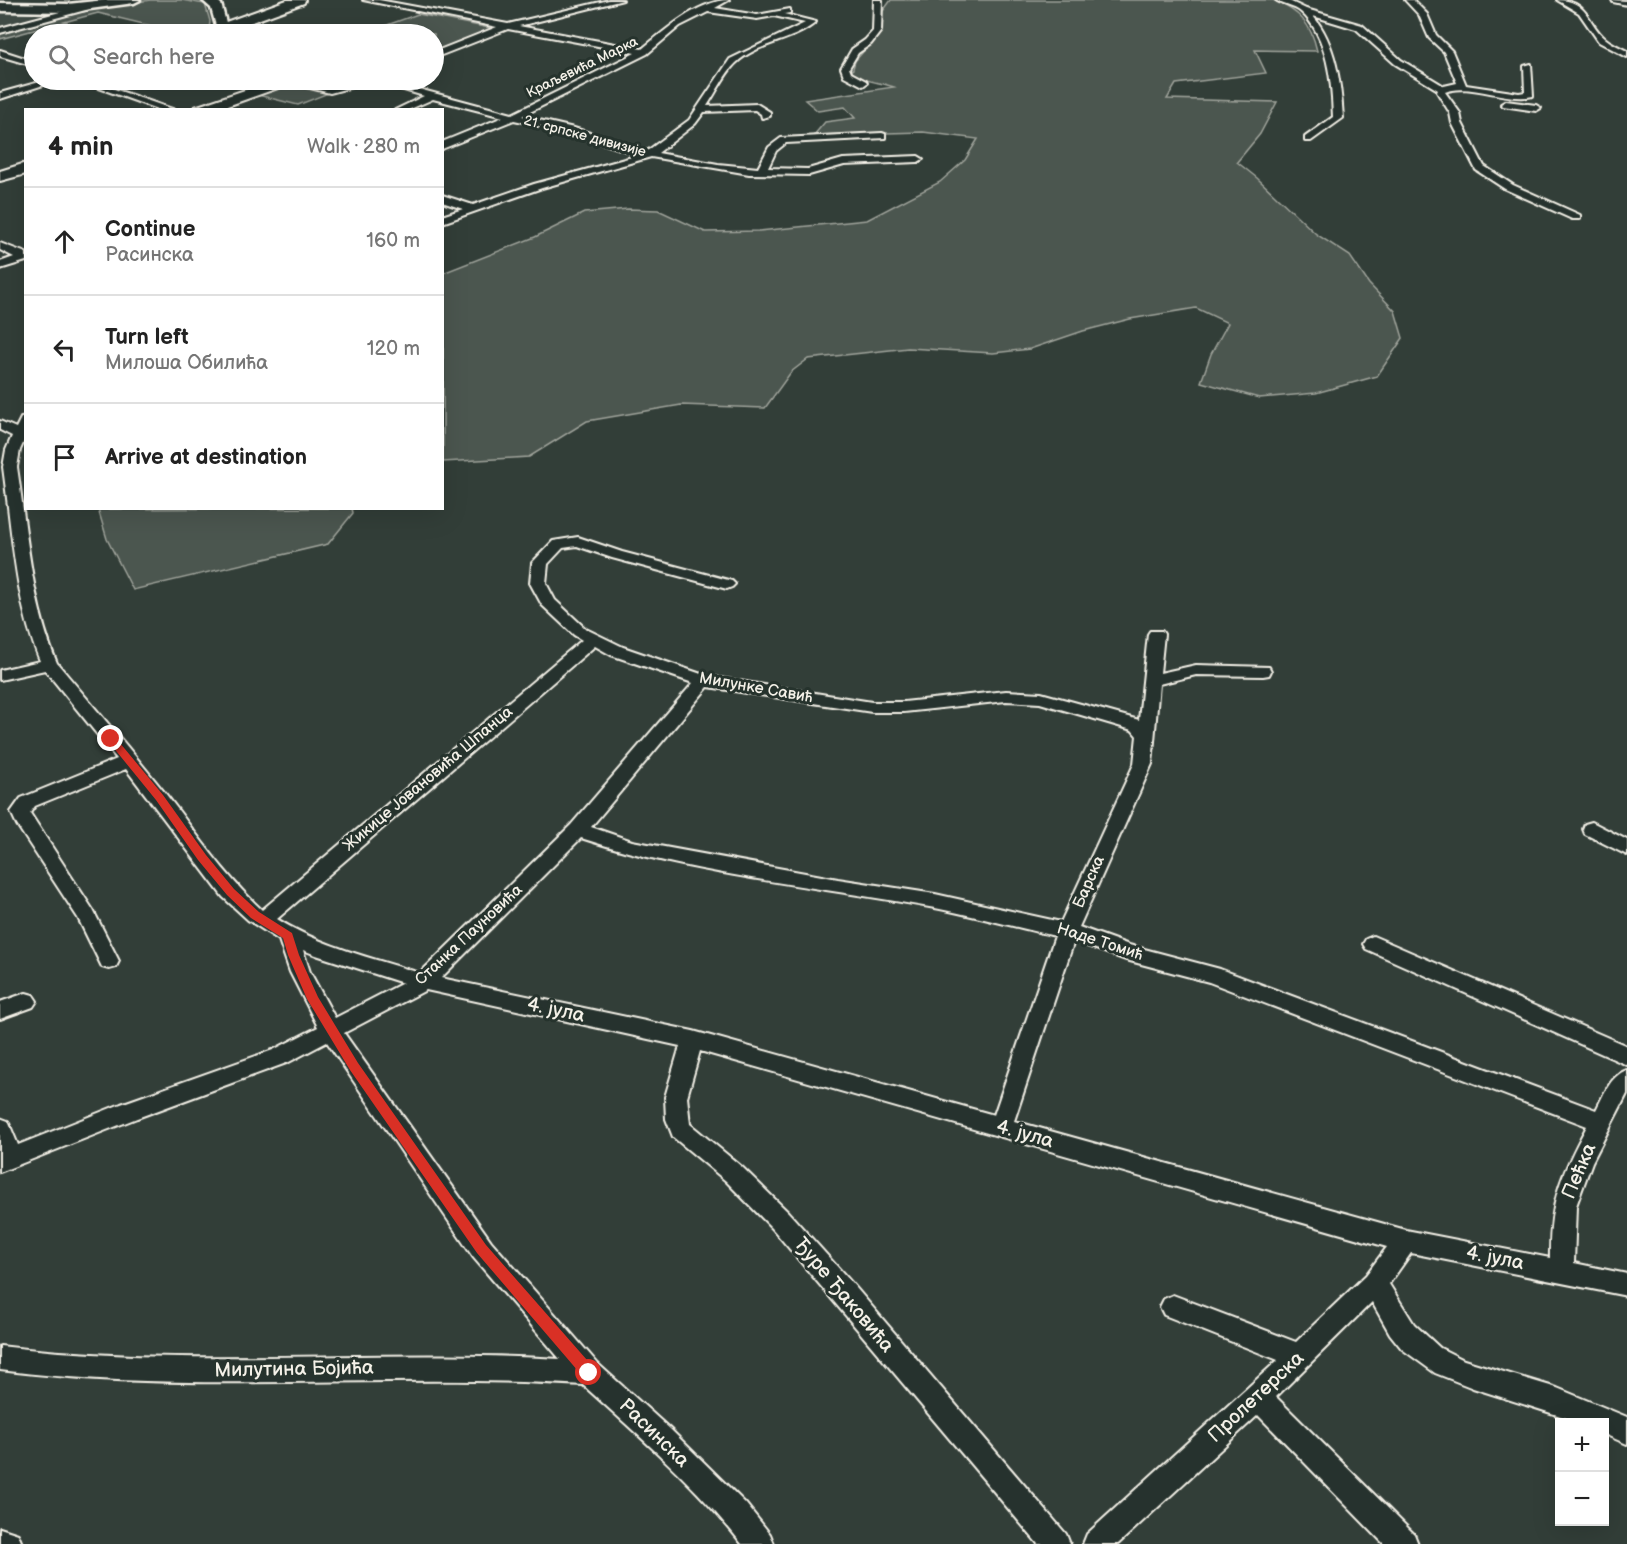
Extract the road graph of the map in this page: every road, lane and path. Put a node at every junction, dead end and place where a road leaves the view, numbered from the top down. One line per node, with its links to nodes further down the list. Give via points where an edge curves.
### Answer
1 (134, 0): 19 (main road)
2 (208, 0): 20 (main road, via 216,4)
3 (299, 0): 22 (main road)
4 (367, 0): 14 (street)
5 (399, 0): 14 (street)
6 (619, 0): 25 (street)
7 (725, 0): 17 (street, Краљевића Марка)
8 (878, 0): 33 (street, via 877,31 855,51 845,68 847,74)
9 (1280, 0): 18 (street)
10 (1409, 0): 34 (street, via 1423,14 1432,36 1448,51 1462,84)
11 (1561, 0): 30 (street, via 1582,11 1602,40)
12 (1616, 0): 13 (street)
13 (1627, 3)
14 (388, 4): 25 (street)
15 (0, 7): 19 (main road)
16 (800, 7): 21 (street)
17 (706, 9): 21 (street, via 753,17); 28 (street, Краљевића Марка, via 677,24)
18 (1305, 11): 39 (street, via 1359,27 1398,62); 52 (street, via 1320,31 1338,90 1338,118)
19 (42, 14): 26 (street)
20 (219, 15): 22 (main road); 23 (main road)
21 (777, 15): 48 (street, via 812,22 733,61)
22 (253, 16): 24 (main road)
23 (221, 24)
24 (238, 24)
25 (507, 27): 27 (street); 28 (street)
26 (0, 31)
27 (444, 51)
28 (644, 52): 50 (street, Краљевића Марка)
29 (0, 53): 31 (street)
30 (1627, 54)
31 (24, 61)
32 (1528, 66): 34 (street, via 1530,94 1519,96)
33 (863, 83)
34 (1459, 87): 39 (street)
35 (24, 89): 40 (street)
36 (111, 90): 44 (street)
37 (265, 90): 45 (main road)
38 (412, 90): 41 (street, 21. српске дивизије)
39 (1443, 92): 47 (street); 61 (street, via 1480,168 1509,187)
40 (0, 96)
41 (433, 96): 46 (street); 50 (street, 21. српске дивизије)
42 (770, 104): 43 (street)
43 (758, 107): 48 (street); 49 (street)
44 (165, 108)
45 (206, 108)
46 (404, 108)
47 (1536, 108)
48 (703, 109): 54 (street, via 682,131)
49 (765, 116)
50 (512, 117): 53 (street, Краљевића Марка); 54 (street, 21. српске дивизије, via 571,129)
51 (882, 136): 57 (street, via 784,140 771,151)
52 (1308, 139)
53 (444, 145)
54 (649, 154): 57 (street, 21. српске дивизије); 60 (street)
55 (918, 159): 57 (street, 21. српске дивизије, via 843,162 815,172)
56 (24, 169): 58 (main road)
57 (762, 171)
58 (0, 176)
59 (444, 199): 60 (street)
60 (473, 208): 62 (street)
61 (1576, 217)
62 (444, 219)
63 (0, 246): 64 (street)
64 (24, 257)
65 (24, 257): 66 (street)
66 (0, 266)
67 (0, 425): 68 (street)
68 (22, 428): 69 (street, 4. јула)
69 (7, 453): 73 (street, 4. јула, via 37,632)
70 (727, 584): 72 (street, Милунке Савић, via 578,541 558,544 540,562 538,583 548,602)
71 (1156, 634): 77 (street, Барска)
72 (593, 639): 76 (street, Милунке Савић); 83 (street, Жикице Јовановића Шпанца)
73 (49, 664): 75 (street); 79 (street, 4. јула)
74 (1263, 671): 77 (street, via 1196,670)
75 (0, 675)
76 (704, 681): 78 (street, Милунке Савић, via 872,707 904,708 1006,696 1041,698 1138,726); 81 (street, Станка Пауновића)
77 (1152, 681): 78 (street, Барска)
78 (1147, 736): 84 (street, Барска, via 1143,764)
79 (129, 761): 83 (street, 4. јула, via 210,868 243,905); 87 (street, via 28,802 20,812 86,915)
80 (1592, 829): 82 (street)
81 (578, 830): 84 (street, Наде Томић, via 630,847 935,901); 88 (street, Станка Пауновића)
82 (1627, 848)
83 (263, 920): 85 (street, 4. јула)
84 (1067, 931): 95 (street, Наде Томић, via 1126,952 1213,975); 96 (street, Барска)
85 (288, 936): 88 (street, 4. јула); 91 (street, Расинска, via 304,981)
86 (1373, 944): 93 (street)
87 (109, 961)
88 (424, 982): 91 (street, Станка Пауновића); 92 (street, 4. јула)
89 (26, 1001): 90 (street)
90 (0, 1011)
91 (331, 1030): 98 (street, Станка Пауновића, via 281,1056); 106 (street, Расинска, via 482,1249)
92 (693, 1040): 96 (street, 4. јула); 112 (street, Ђуре Ђаковића, via 674,1108 681,1130 734,1174 780,1220)
93 (1627, 1056)
94 (1627, 1079): 95 (street, Пећка)
95 (1602, 1122): 100 (street, Пећка, via 1576,1168 1566,1200 1561,1233)
96 (1001, 1127): 99 (street, 4. јула)
97 (0, 1128): 98 (street)
98 (6, 1160)
99 (1406, 1241): 100 (street, 4. јула); 101 (street, Пролетерска)
100 (1562, 1271): 102 (street, 4. јула)
101 (1375, 1282): 104 (street, Пролетерска); 108 (street, via 1405,1334 1434,1358 1493,1383 1586,1411)
102 (1627, 1285)
103 (1173, 1307): 104 (street)
104 (1300, 1356): 107 (street, Пролетерска)
105 (2, 1363): 106 (street, Милутина Бојића, via 220,1371 447,1366)
106 (589, 1373): 111 (street, Расинска, via 661,1438)
107 (1258, 1398): 113 (street, Пролетерска); 114 (street)
108 (1627, 1431)
109 (0, 1542): 110 (street)
110 (8, 1544)
111 (760, 1544)
112 (1056, 1544)
113 (1097, 1544)
114 (1404, 1544)

